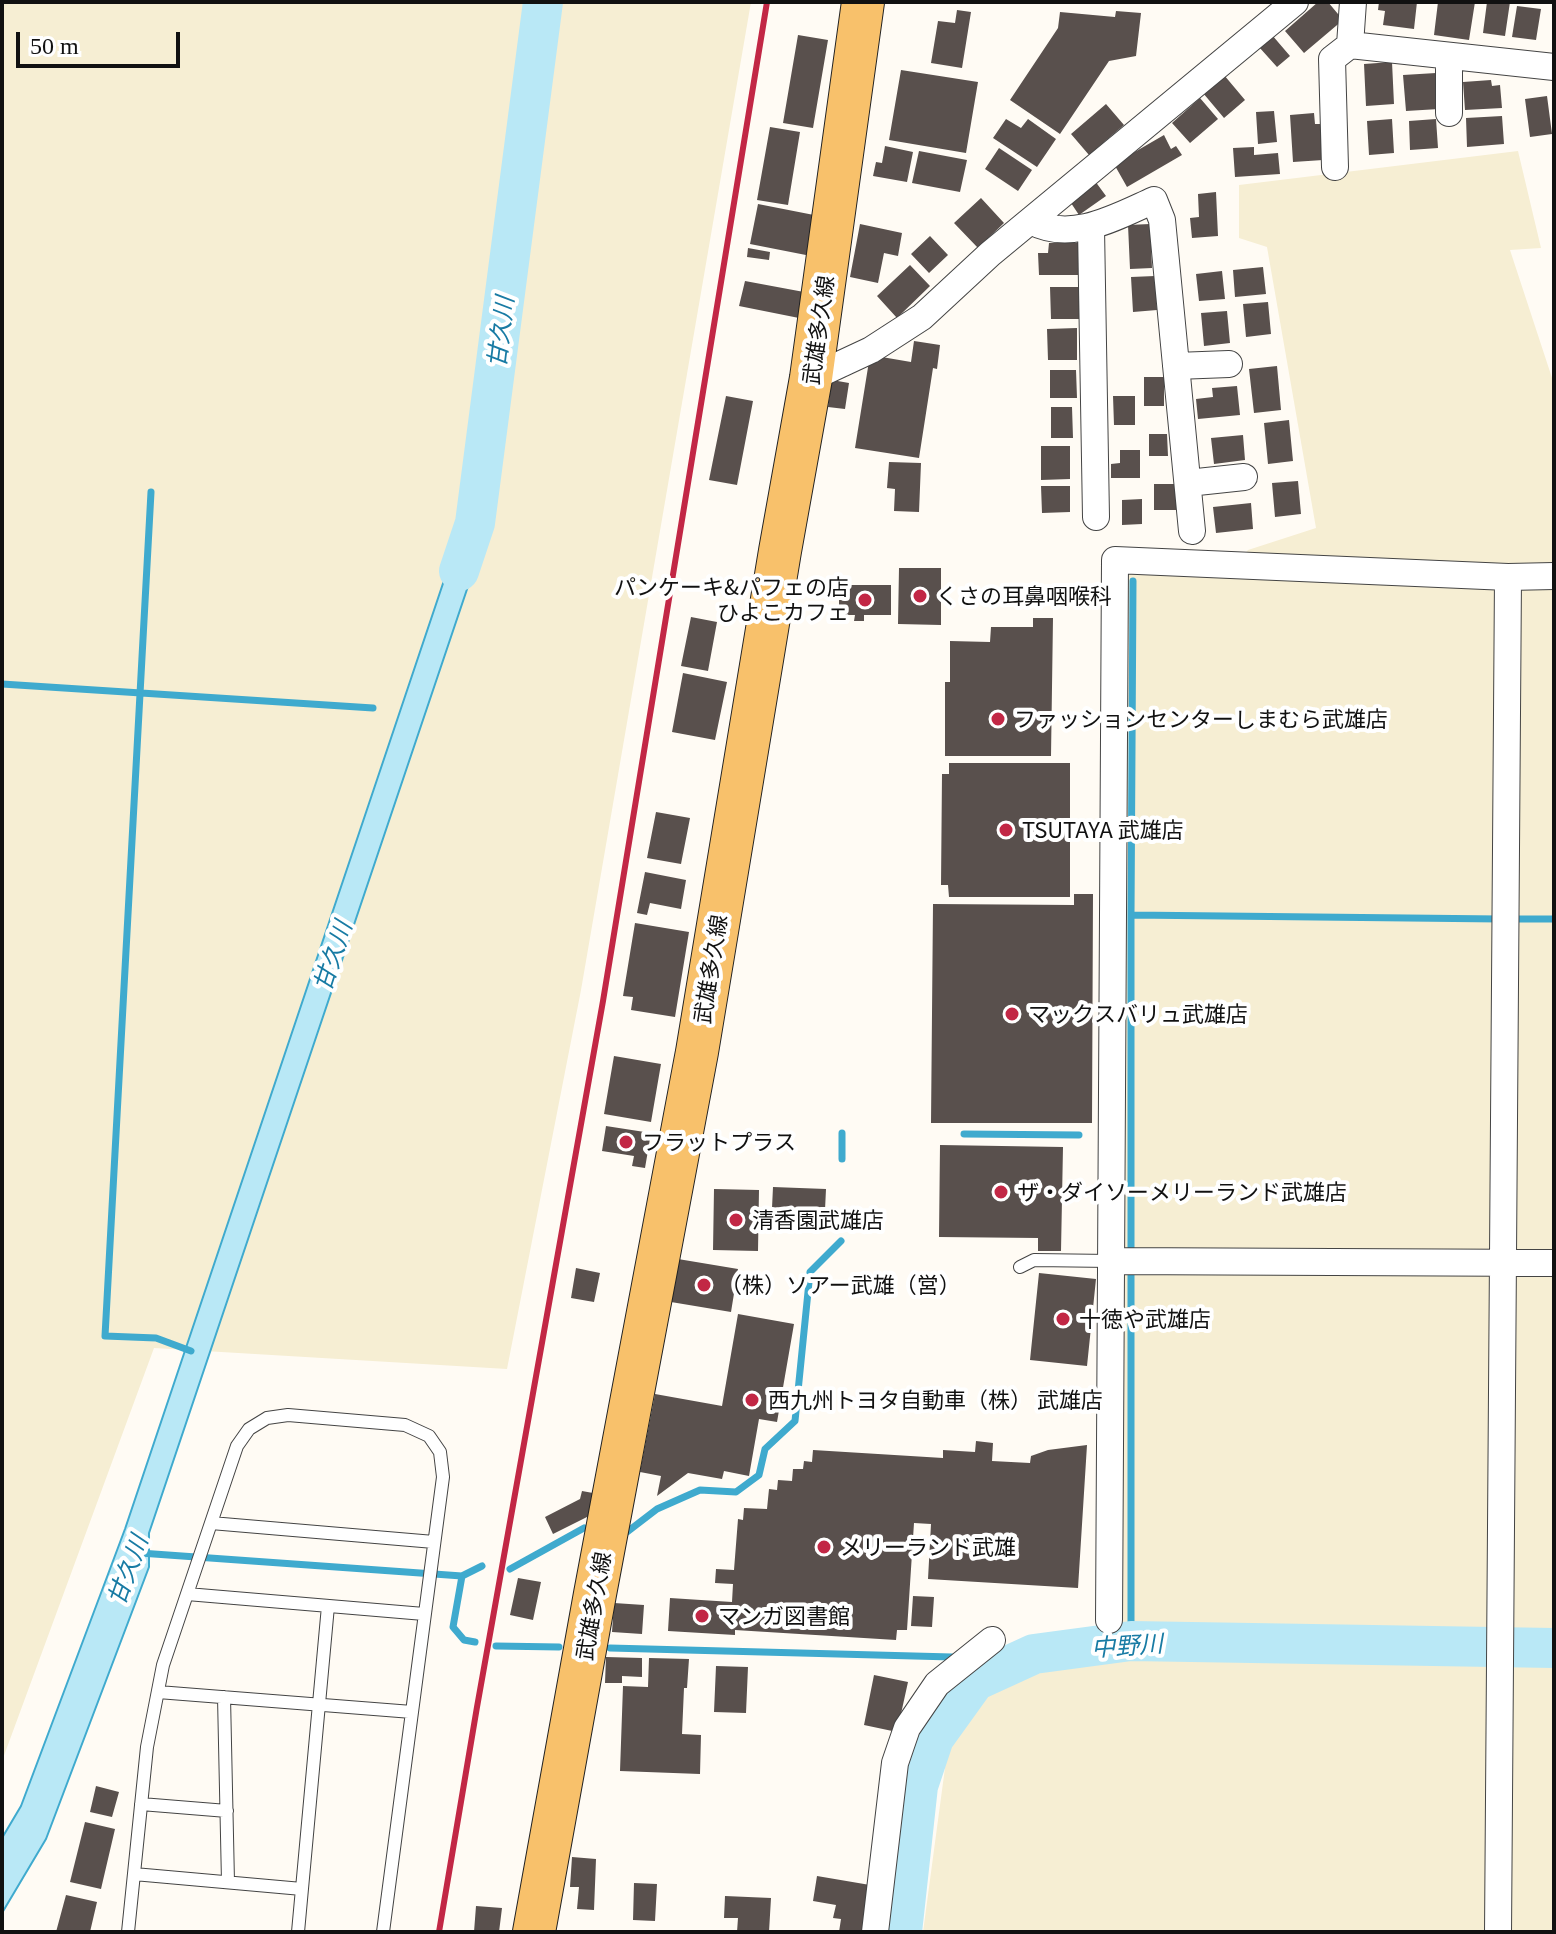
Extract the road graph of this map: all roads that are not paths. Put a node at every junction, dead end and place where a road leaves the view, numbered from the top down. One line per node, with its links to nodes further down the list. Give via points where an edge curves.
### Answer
1 (863, 2): 13 (main road, 武雄多久線)
2 (1295, 2): 9 (street)
3 (1353, 2): 4 (street)
4 (1350, 45): 5 (street); 8 (street, via 1332,59)
5 (1449, 56): 6 (street); 7 (street)
6 (1554, 67)
7 (1449, 113)
8 (1335, 167)
9 (1031, 221): 10 (street, via 1043,228); 13 (street, via 922,317 871,350)
10 (1091, 228): 12 (street, via 1154,200 1162,220); 16 (street)
11 (1229, 364): 12 (street)
12 (1176, 366): 15 (street)
13 (811, 378): 43 (main road, 武雄多久線, via 780,551 750,772)
14 (1244, 477): 15 (street)
15 (1188, 483): 17 (street)
16 (1096, 517)
17 (1192, 531)
18 (1554, 576): 19 (street)
19 (1508, 577): 20 (street, via 1115,560); 21 (street)
20 (1112, 1261): 21 (street); 23 (lane, via 1034,1260); 29 (street)
21 (1504, 1263): 22 (street); 45 (street)
22 (1554, 1263)
23 (1020, 1267)
24 (211, 1523): 25 (lane); 25 (lane, via 237,1446 249,1429 267,1418 288,1415 332,1418 405,1425 429,1436 440,1452 443,1477); 26 (lane)
25 (434, 1542): 28 (lane)
26 (187, 1594): 27 (lane); 31 (lane)
27 (328, 1606): 28 (lane); 33 (lane)
28 (424, 1614): 34 (lane)
29 (1109, 1620)
30 (992, 1640): 44 (street, via 937,1684 907,1728 895,1763)
31 (158, 1692): 32 (lane); 35 (lane)
32 (224, 1697): 33 (lane); 36 (lane)
33 (319, 1705): 34 (lane); 39 (lane)
34 (412, 1712): 42 (lane)
35 (141, 1804): 36 (lane); 37 (lane)
36 (227, 1811): 38 (lane)
37 (134, 1874): 38 (lane); 40 (lane)
38 (228, 1882): 39 (lane)
39 (302, 1889): 41 (lane)
40 (128, 1932)
41 (298, 1932)
42 (383, 1932)
43 (534, 1932)
44 (875, 1932)
45 (1498, 1932)

